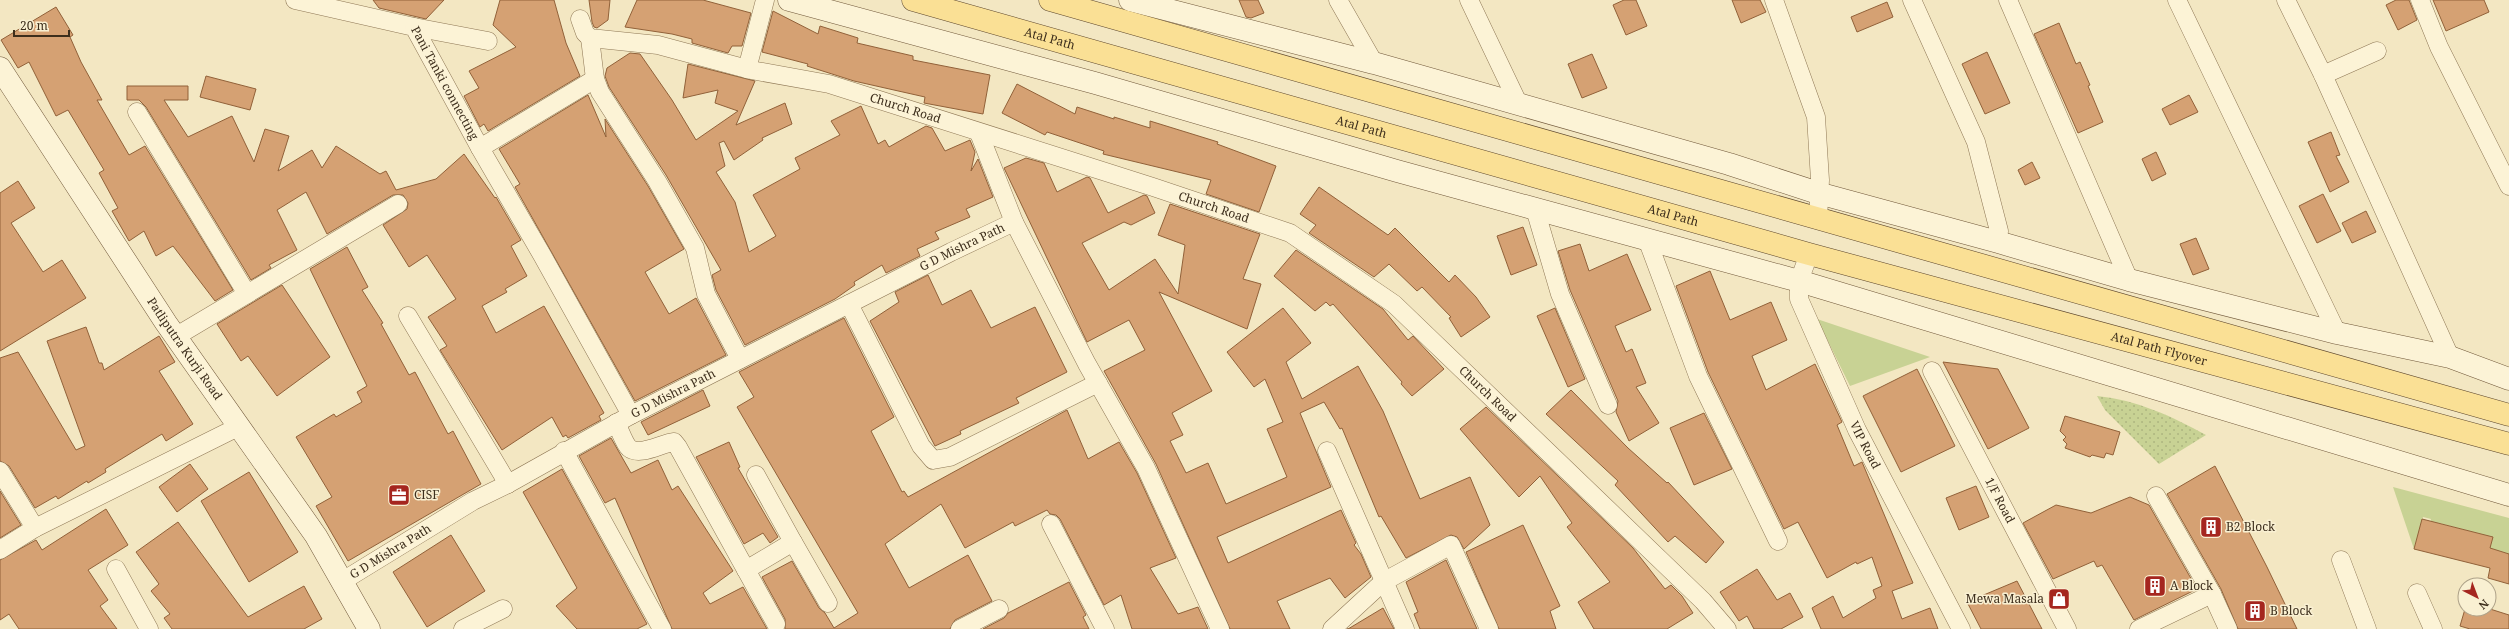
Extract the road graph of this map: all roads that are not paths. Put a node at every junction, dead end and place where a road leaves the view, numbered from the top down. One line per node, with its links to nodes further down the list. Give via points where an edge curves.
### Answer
1 (295, 0): 17 (street, Pani Tanki connecting)
2 (765, 0): 23 (street)
3 (789, 0): 33 (street, via 1095,83)
4 (914, 0): 38 (main road, Atal Path)
5 (1050, 0): 34 (main road)
6 (1130, 0): 15 (street)
7 (1338, 0): 21 (street)
8 (1469, 0): 26 (street)
9 (1774, 0): 31 (street, via 1816,117 1820,180)
10 (1912, 0): 37 (street, via 1976,142 1999,231)
11 (2008, 0): 39 (street)
12 (2177, 0): 44 (street)
13 (2286, 0): 24 (street)
14 (2420, 0): 30 (street, via 2439,47)
15 (1159, 4): 21 (street)
16 (580, 19): 18 (street, via 585,33)
17 (414, 27): 19 (street); 29 (street, Pani Tanki connecting)
18 (590, 38): 23 (street, Church Road, via 658,45); 25 (street)
19 (488, 41)
20 (2377, 51): 24 (street)
21 (1374, 63): 26 (street)
22 (0, 68): 45 (street, Patliputra Kurji Road)
23 (747, 69): 28 (street, Church Road, via 829,84)
24 (2323, 75): 46 (street)
25 (595, 79): 29 (street, Pani Tanki connecting); 47 (street, via 609,109 656,181 695,248 706,294)
26 (1519, 105): 31 (street, via 1729,164)
27 (137, 112): 41 (street)
28 (979, 133): 35 (street); 89 (street, Church Road, via 1290,233 1394,304 1703,601)
29 (480, 148): 53 (street)
30 (2509, 186)
31 (1818, 193): 34 (street); 37 (street)
32 (398, 204): 41 (street)
33 (1535, 209): 36 (street); 51 (street, via 1560,294)
34 (1818, 220): 52 (main road)
35 (1014, 222): 42 (street, G D Mishra Path); 50 (street)
36 (1647, 240): 40 (street); 65 (street, via 1698,376)
37 (1998, 242): 39 (street)
38 (1809, 254): 40 (street, VIP Road); 55 (main road, Atal Path Flyover)
39 (2129, 280): 44 (street)
40 (1799, 281): 62 (street); 90 (street, VIP Road, via 1799,299 1857,430)
41 (247, 294): 45 (street)
42 (849, 304): 47 (street, G D Mishra Path); 50 (street, via 921,446 933,460 950,457)
43 (408, 316): 60 (street)
44 (2337, 333): 46 (street)
45 (175, 337): 54 (street, Patliputra Kurji Road)
46 (2450, 358): 49 (street)
47 (740, 359): 53 (street, G D Mishra Path)
48 (1932, 371): 91 (street, 1/F Road)
49 (2509, 379)
50 (1098, 383): 85 (street, via 1146,468)
51 (1608, 406)
52 (2509, 415)
53 (623, 419): 56 (street, G D Mishra Path); 70 (street, via 629,448 635,451 674,442)
54 (238, 427): 64 (street); 71 (street, Patliputra Kurji Road, via 316,536)
55 (2509, 444)
56 (564, 451): 60 (street, G D Mishra Path); 82 (street)
57 (1327, 451): 72 (street)
58 (0, 471): 64 (street)
59 (756, 475): 66 (street)
60 (508, 484): 71 (street, G D Mishra Path, via 473,501)
61 (2156, 496): 74 (street)
62 (2509, 496)
63 (1051, 524): 84 (street)
64 (36, 528): 67 (street)
65 (1778, 541)
66 (793, 542): 70 (street); 75 (street)
67 (0, 550)
68 (2341, 560): 94 (street)
69 (116, 569): 79 (street)
70 (746, 570): 78 (street)
71 (341, 582): 80 (street, Patliputra Kurji Road)
72 (1383, 582): 86 (street); 87 (street); 88 (street, via 1451,545)
73 (2417, 593): 95 (street)
74 (2212, 594): 92 (street); 93 (street)
75 (828, 603)
76 (503, 609): 81 (street)
77 (999, 609): 83 (street)
78 (776, 624)
79 (149, 629)
80 (369, 629)
81 (464, 629)
82 (662, 629)
83 (960, 629)
84 (1106, 629)
85 (1220, 629)
86 (1332, 629)
87 (1405, 629)
88 (1489, 629)
89 (1726, 629)
90 (1961, 629)
91 (2067, 629)
92 (2139, 629)
93 (2228, 629)
94 (2367, 629)
95 (2433, 629)

